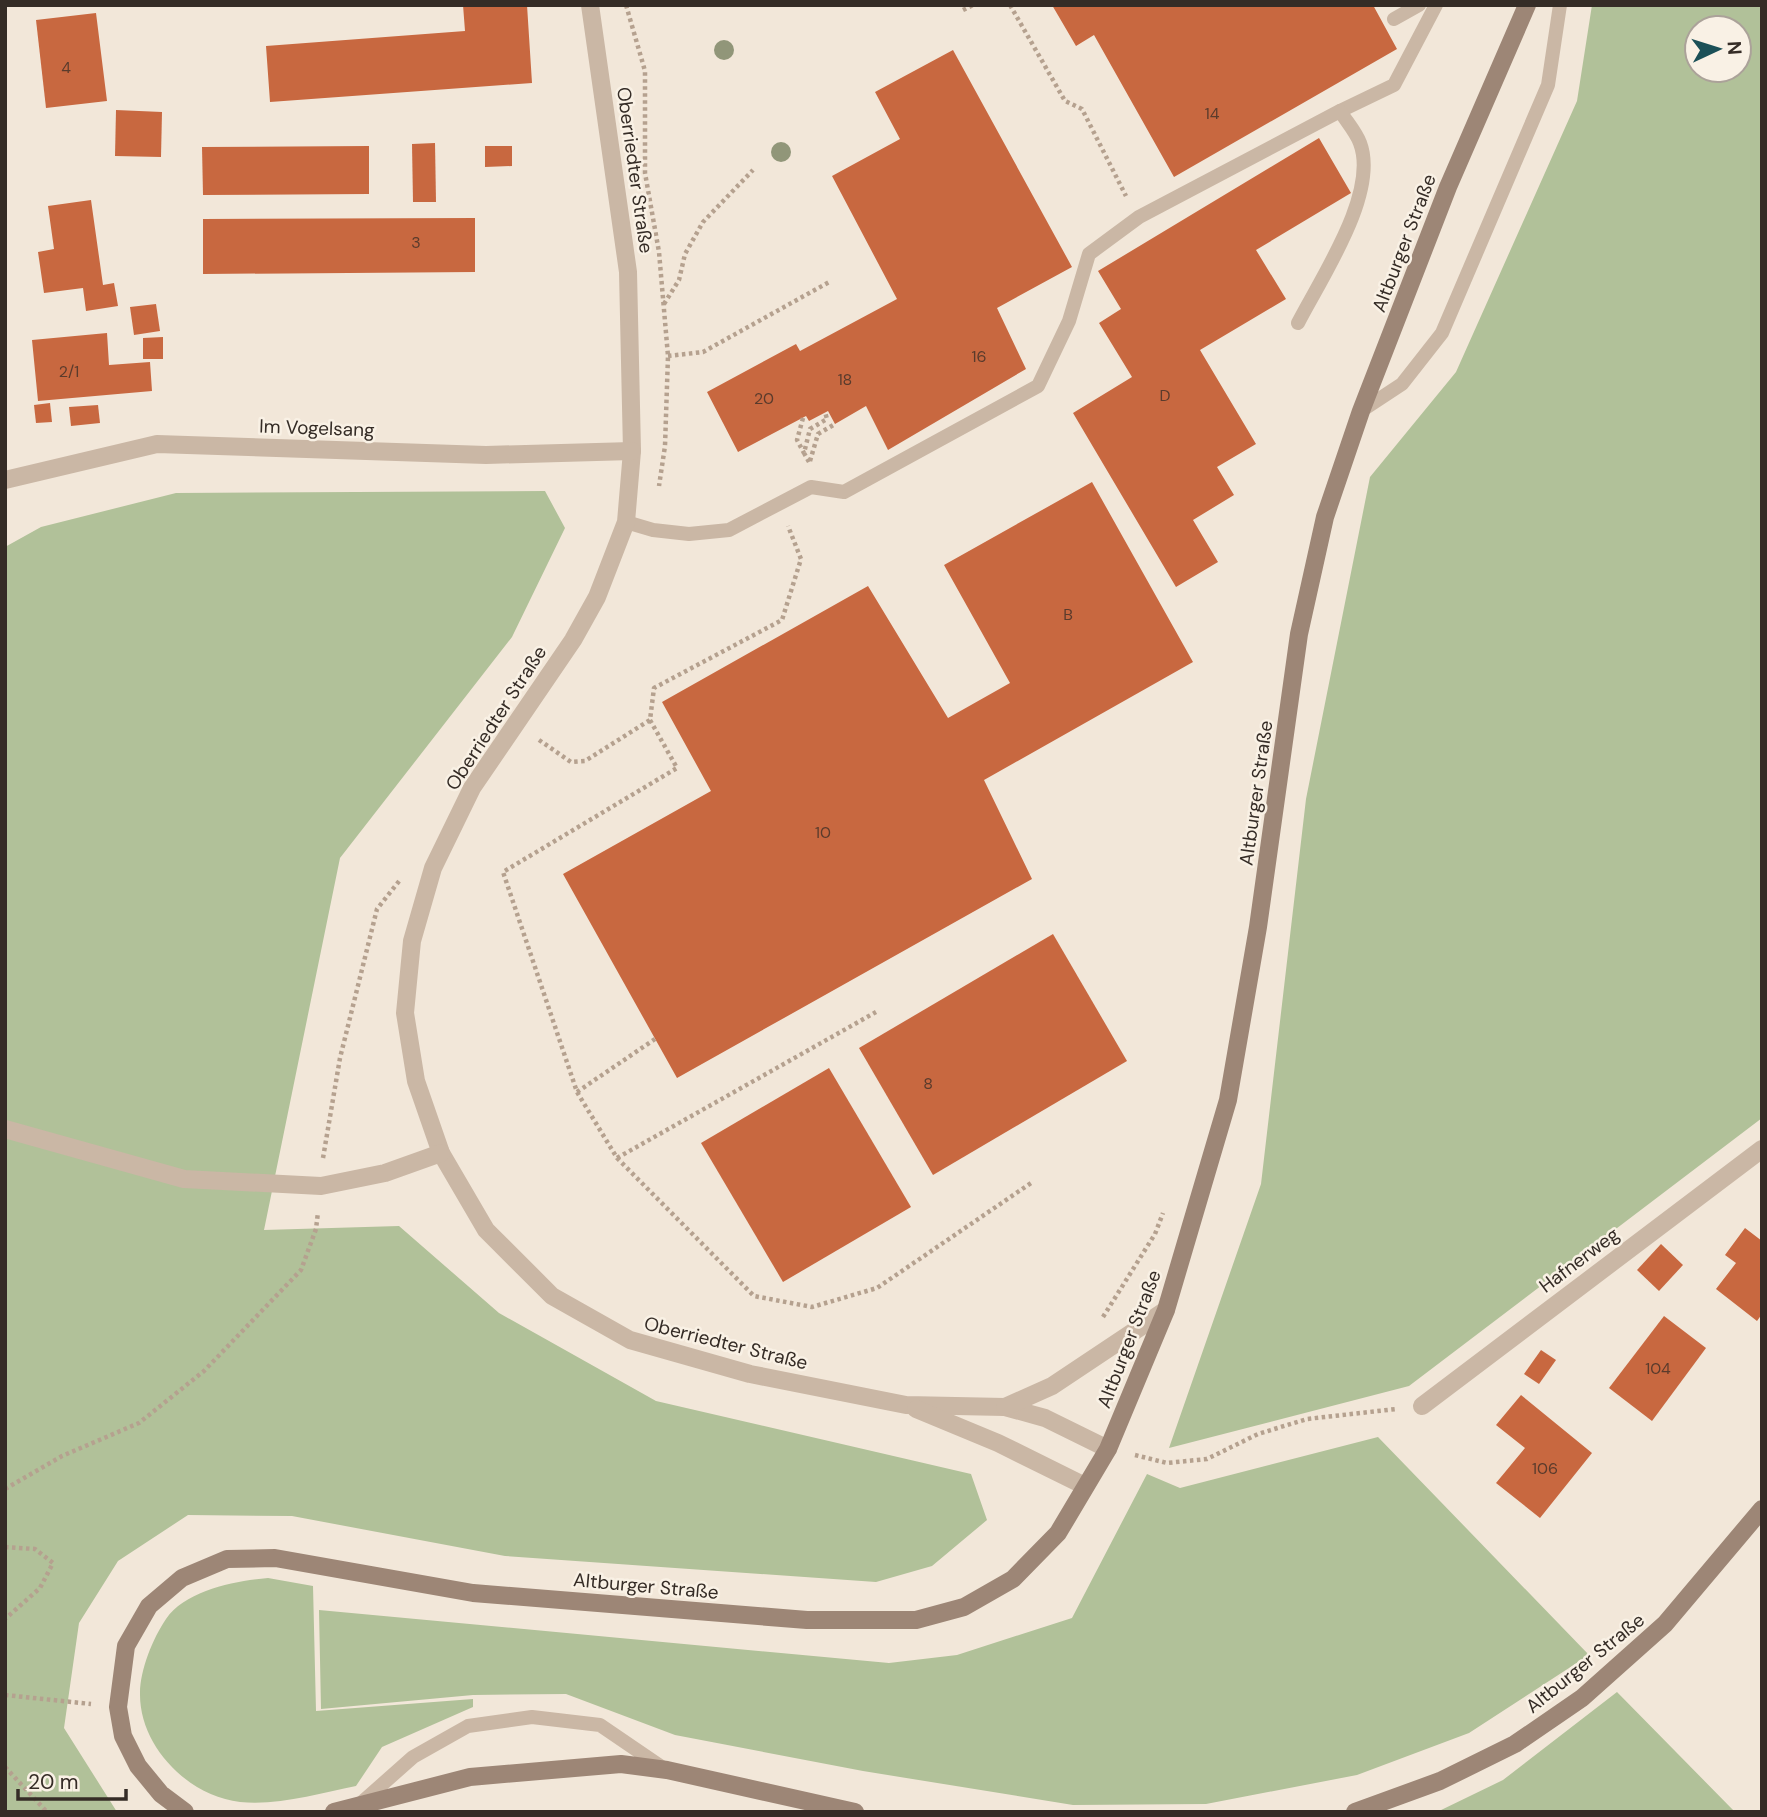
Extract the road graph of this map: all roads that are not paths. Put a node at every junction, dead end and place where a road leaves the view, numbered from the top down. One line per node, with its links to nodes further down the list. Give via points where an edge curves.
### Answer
1 (590, 5): 10 (street, Oberriedter Straße, via 628,272)
2 (1419, 5): 6 (lane)
3 (1437, 5): 7 (lane, via 1394,85)
4 (1527, 5): 9 (street, Altburger Straße, via 1448,187)
5 (1560, 5): 9 (lane, via 1548,85 1442,333 1402,384)
6 (1394, 19)
7 (1340, 111): 8 (lane, via 1360,142 1365,166 1358,203); 12 (lane, via 1139,217 1089,254 1069,321 1038,386 844,492 811,487 729,530 689,534)
8 (1298, 323)
9 (1361, 411): 16 (street, Altburger Straße, via 1325,517 1300,635 1228,1100)
10 (632, 451): 11 (street, Im Vogelsang, via 486,455 157,444); 12 (street, Oberriedter Straße)
11 (5, 480)
12 (626, 522): 15 (street, Oberriedter Straße, via 597,597 472,788 433,869 412,941 405,1013 416,1081)
13 (5, 1129): 15 (street, via 184,1179 321,1186 386,1172)
14 (1762, 1149): 18 (street, Hafnerweg)
15 (441, 1153): 17 (street, Oberriedter Straße, via 486,1230 552,1296 630,1340 750,1374)
16 (1166, 1310): 19 (street, Oberriedter Straße, via 1052,1386); 20 (street, Altburger Straße)
17 (906, 1405): 19 (street, Oberriedter Straße); 21 (street, Oberriedter Straße)
18 (1422, 1406)
19 (1005, 1407): 20 (street, Oberriedter Straße, via 1045,1418)
20 (1108, 1449): 21 (street, Altburger Straße)
21 (1085, 1486): 25 (street, Altburger Straße, via 1058,1533 1013,1579 964,1607 916,1620 807,1620 473,1593 275,1558 227,1559 182,1578 149,1606 126,1646 118,1707 123,1736 138,1766)
22 (1762, 1509): 28 (street, Altburger Straße, via 1665,1625 1581,1698 1515,1744 1440,1781)
23 (667, 1770): 24 (street, via 621,1764 537,1769 470,1777); 24 (lane, via 600,1725 532,1717 468,1726 413,1757); 27 (street)
24 (358, 1806): 26 (street)
25 (185, 1812)
26 (334, 1812)
27 (855, 1812)
28 (1355, 1812)

